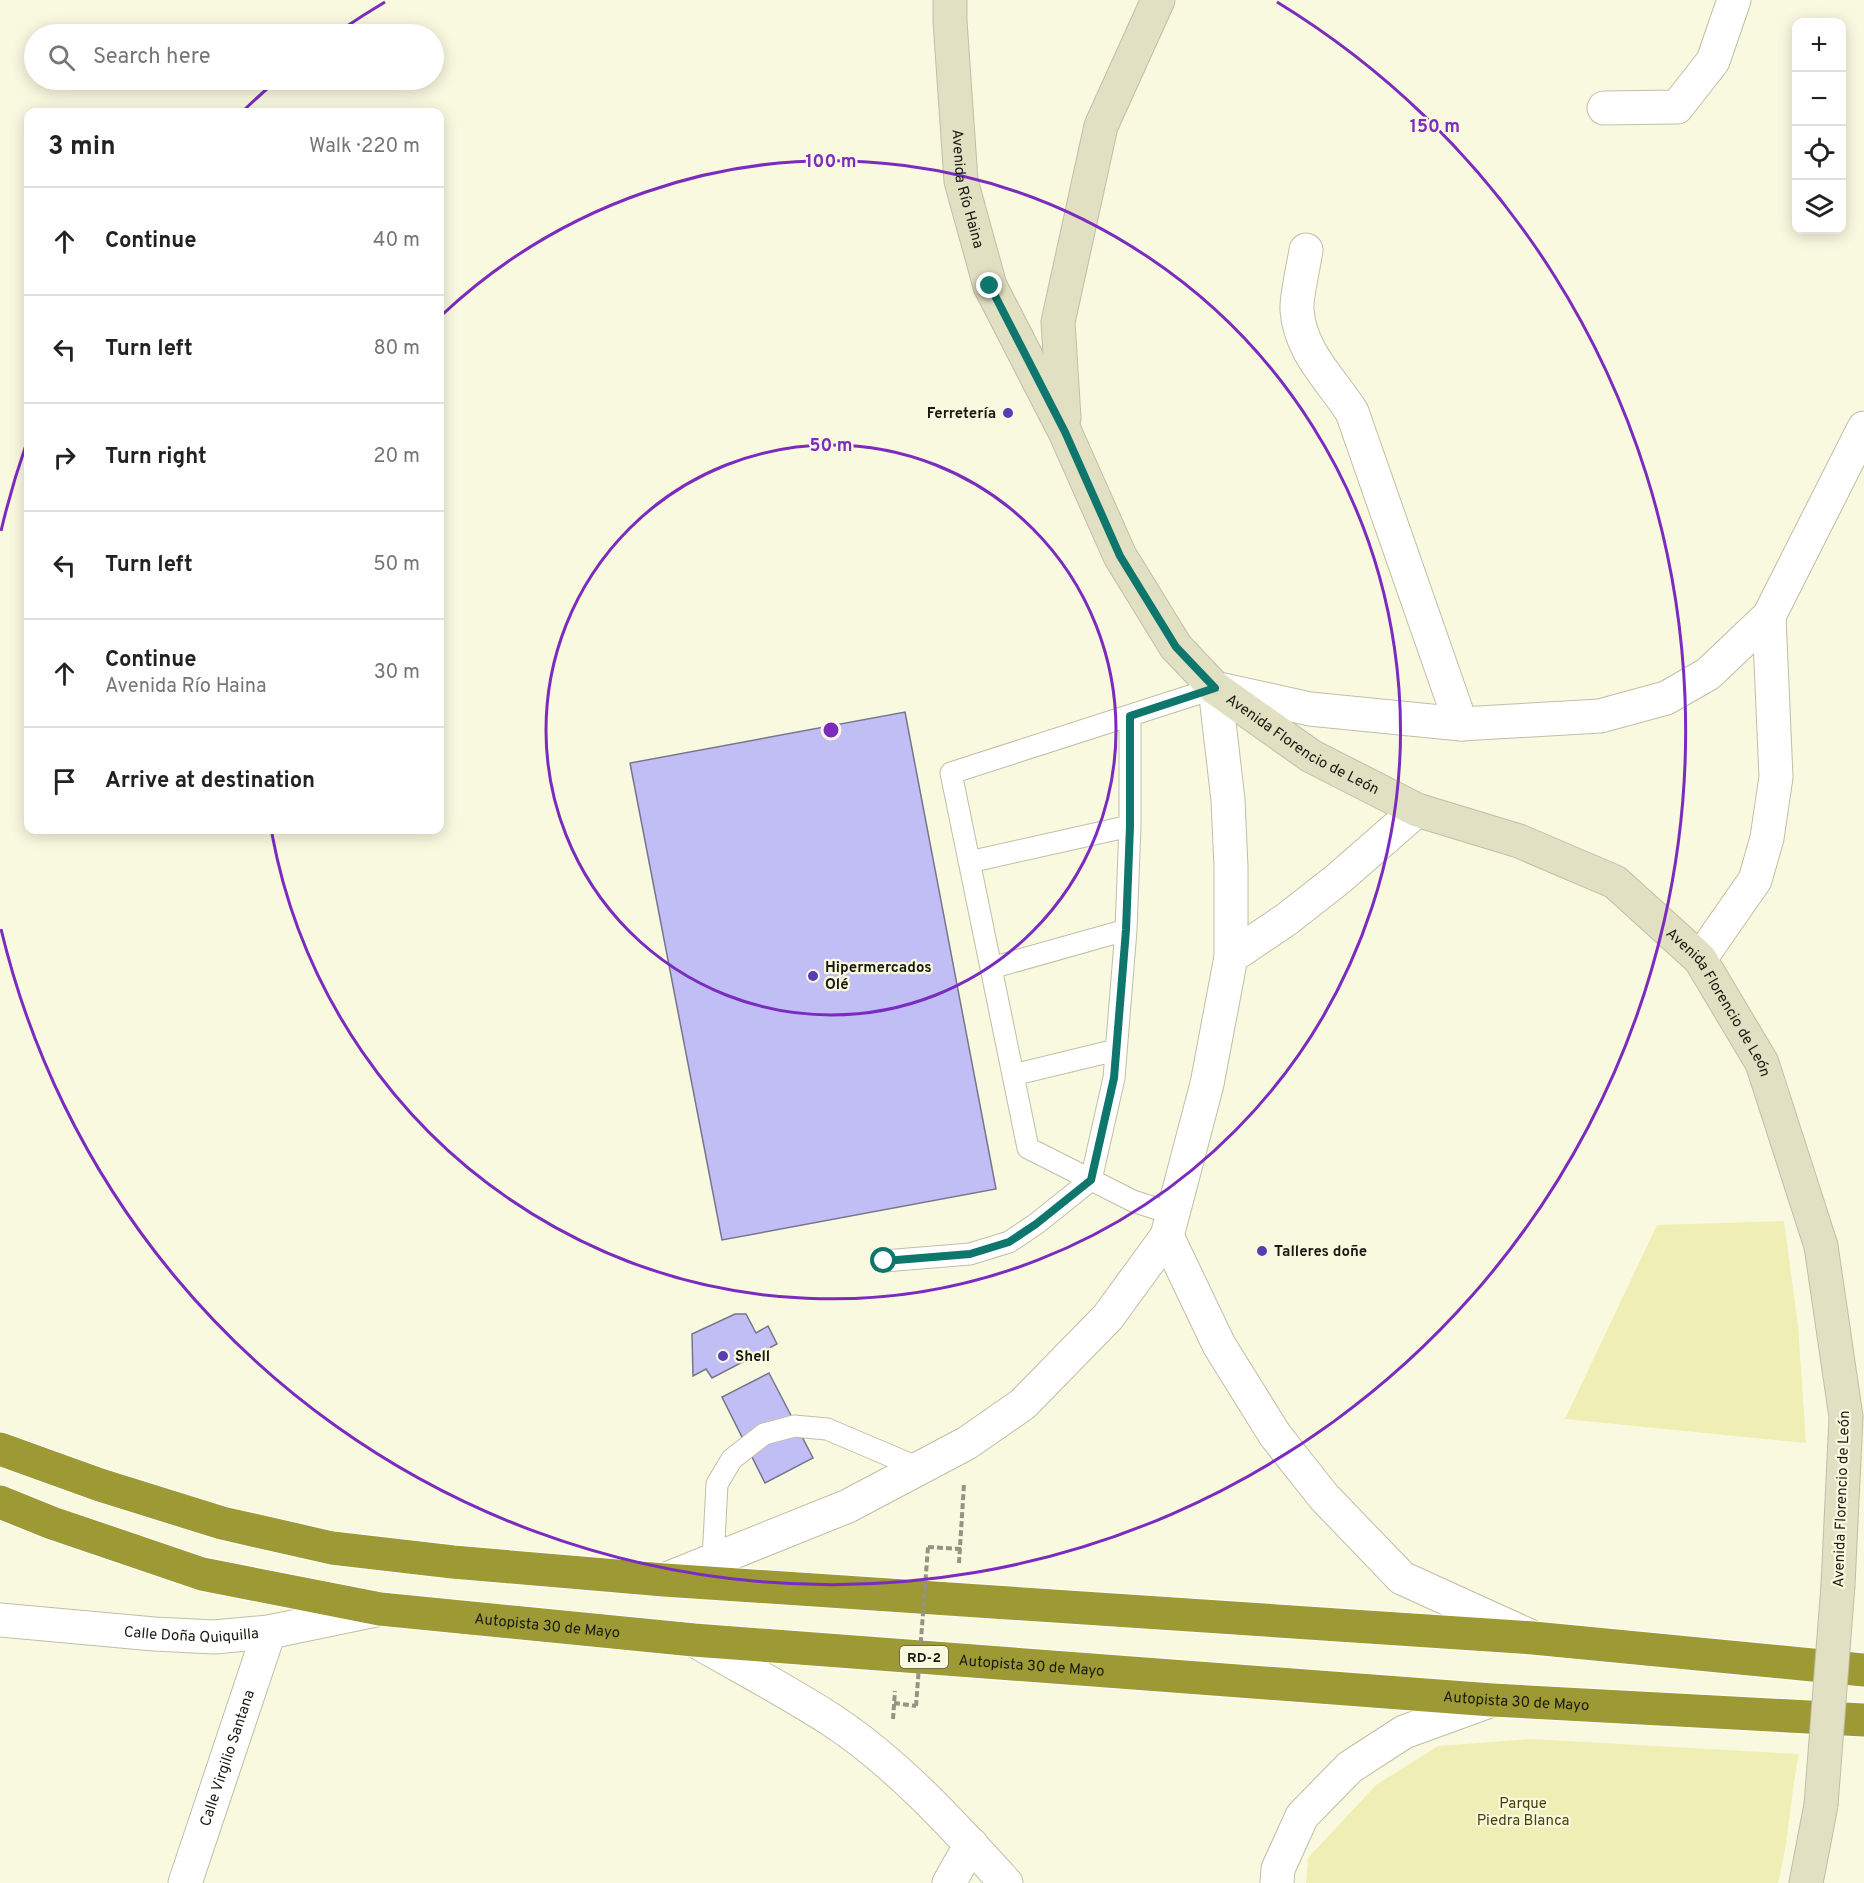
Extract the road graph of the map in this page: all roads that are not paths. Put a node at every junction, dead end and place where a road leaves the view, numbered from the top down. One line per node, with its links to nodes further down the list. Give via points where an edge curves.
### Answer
1 (950, 0): 7 (main road, Avenida Río Haina, via 961,181 990,286)
2 (1158, 0): 7 (main road, via 1101,126 1058,322)
3 (1734, 0): 4 (street, via 1713,61 1677,107)
4 (1604, 108)
5 (1306, 250): 11 (street, via 1297,309 1304,342 1352,412)
6 (1864, 428): 8 (street)
7 (1065, 432): 9 (main road, Avenida Florencio de León, via 1120,556 1176,647)
8 (1769, 616): 11 (street, via 1708,674 1666,698 1600,716); 17 (street, via 1776,777 1767,838 1755,880)
9 (1215, 688): 10 (lane); 11 (street, via 1310,708); 12 (main road, Avenida Florencio de León, via 1311,756); 16 (street, via 1228,800)
10 (1130, 716): 13 (lane); 14 (lane, via 951,773)
11 (1461, 724)
12 (1417, 810): 16 (street, via 1338,879); 17 (main road, Avenida Florencio de León, via 1519,841 1616,882)
13 (1130, 826): 14 (lane); 15 (lane)
14 (969, 862): 18 (lane)
15 (1126, 930): 18 (lane); 19 (lane)
16 (1231, 957): 22 (street, via 1207,1084)
17 (1700, 959): 42 (main road, Avenida Florencio de León, bridge, via 1762,1062 1821,1246 1846,1417 1821,1805)
18 (991, 968): 20 (lane)
19 (1116, 1050): 20 (lane); 21 (lane, via 1114,1078)
20 (1013, 1075): 21 (lane, via 1028,1148)
21 (1091, 1180): 22 (lane); 23 (lane, via 1009,1242 970,1254)
22 (1170, 1225): 25 (street, via 1108,1317 1023,1404 967,1443); 32 (street, via 1219,1345 1275,1435 1324,1497 1402,1578)
23 (884, 1261)
24 (0, 1449): 28 (highway, via 222,1523 333,1548)
25 (919, 1468): 27 (street, via 848,1506); 27 (lane, via 827,1429 794,1426 764,1434 732,1459 717,1485)
26 (0, 1502): 29 (highway, Autopista 30 de Mayo / RD-2, via 202,1574)
27 (713, 1560): 28 (street)
28 (664, 1580): 32 (highway)
29 (380, 1609): 31 (street, Calle Doña Quiquilla); 33 (highway, Autopista 30 de Mayo / RD-2)
30 (0, 1620): 31 (street, Calle Doña Quiquilla, via 214,1637)
31 (269, 1632): 38 (street, Calle Virgilio Santana)
32 (1533, 1638): 34 (highway)
33 (694, 1640): 35 (highway, Autopista 30 de Mayo / RD-2); 37 (street, via 833,1721 890,1765)
34 (1864, 1670)
35 (1492, 1700): 36 (highway, Autopista 30 de Mayo / RD-2); 41 (street, via 1404,1732 1350,1767 1302,1816 1278,1869)
36 (1864, 1720)
37 (971, 1844): 39 (street); 40 (street)
38 (185, 1883)
39 (949, 1883)
40 (1006, 1883)
41 (1277, 1883)
42 (1806, 1883)

